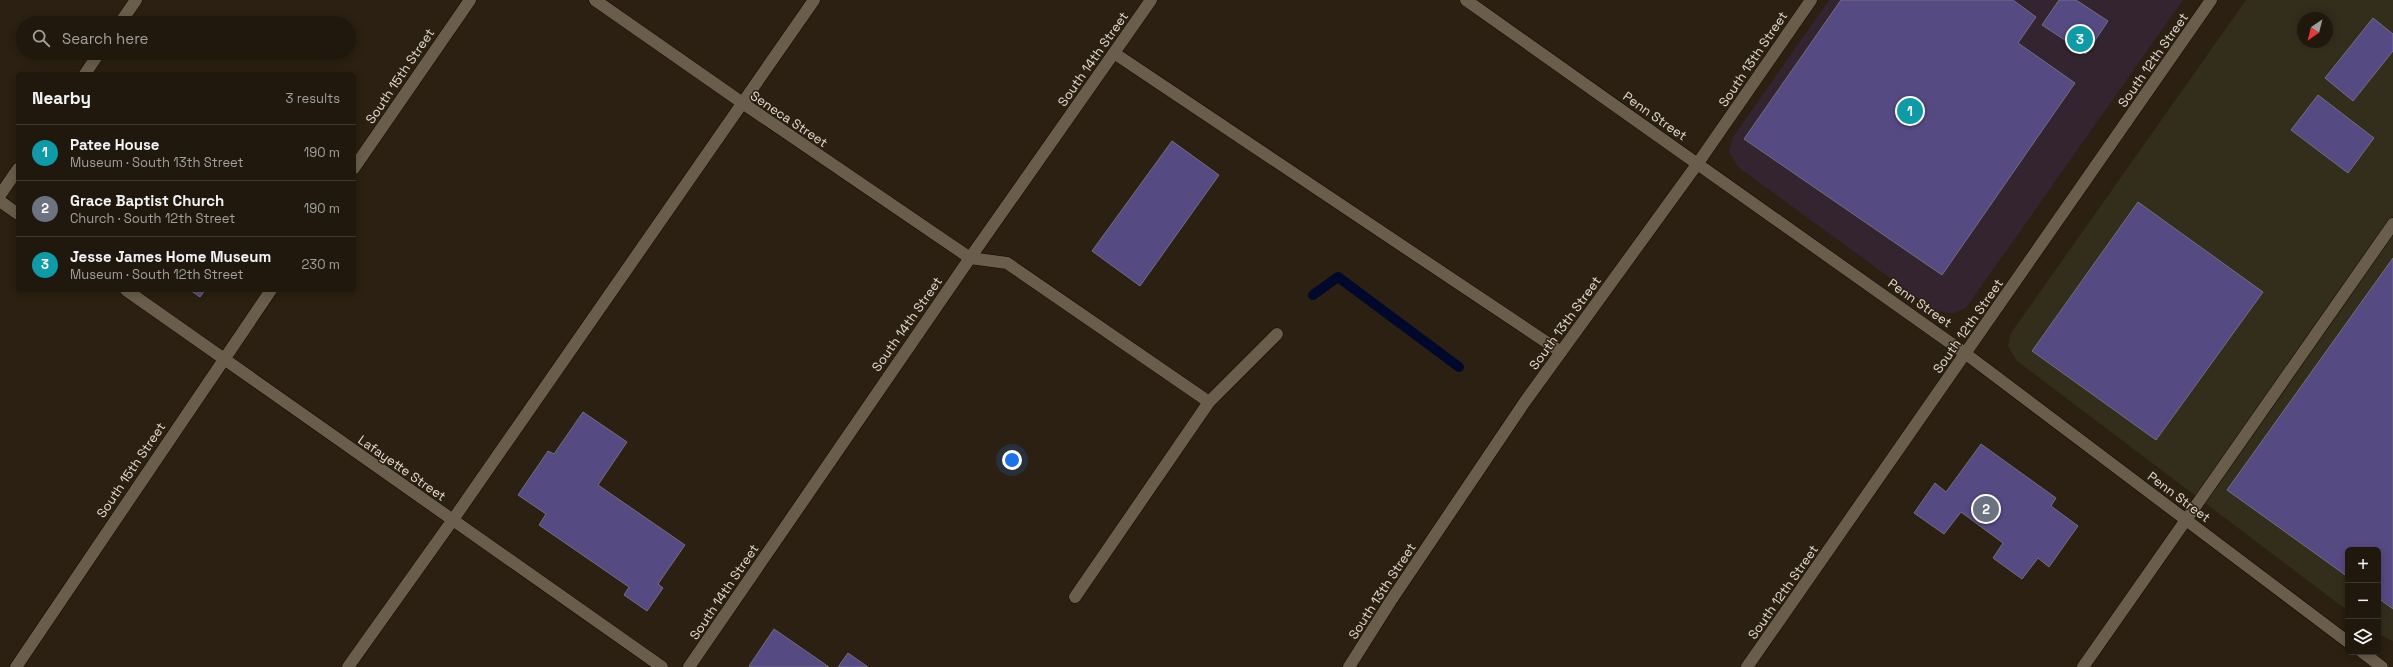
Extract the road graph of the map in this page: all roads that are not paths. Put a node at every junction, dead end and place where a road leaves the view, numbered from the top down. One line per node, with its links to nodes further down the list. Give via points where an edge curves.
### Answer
1 (136, 0): 9 (street)
2 (470, 0): 15 (street, South 15th Street)
3 (595, 0): 13 (street, Seneca Street)
4 (814, 0): 13 (street)
5 (1151, 0): 10 (street, South 14th Street)
6 (1466, 0): 14 (street, Penn Street)
7 (1810, 0): 14 (street, South 13th Street)
8 (2211, 0): 26 (street, South 12th Street)
9 (125, 16)
10 (1114, 54): 21 (street, South 14th Street); 25 (street)
11 (94, 60): 12 (street)
12 (85, 72)
13 (744, 104): 21 (street, Seneca Street); 29 (street)
14 (1698, 163): 25 (street, South 13th Street); 26 (street, Penn Street)
15 (356, 165)
16 (16, 172): 17 (street)
17 (0, 195)
18 (0, 201): 19 (street)
19 (16, 213)
20 (2393, 224): 30 (street)
21 (970, 258): 28 (street, via 1007,263); 37 (street, South 14th Street)
22 (129, 292): 27 (street, Lafayette Street)
23 (269, 292): 27 (street, South 15th Street)
24 (1277, 334): 28 (street)
25 (1561, 352): 38 (street, South 13th Street, via 1390,602)
26 (1966, 354): 30 (street, Penn Street); 39 (street, South 12th Street)
27 (223, 359): 29 (street, Lafayette Street); 34 (street, South 15th Street)
28 (1210, 402): 31 (street)
29 (452, 521): 35 (street); 36 (street, Lafayette Street)
30 (2187, 521): 32 (street, Penn Street); 40 (street)
31 (1075, 597)
32 (2345, 640)
33 (2366, 655): 41 (street)
34 (16, 667)
35 (348, 667)
36 (662, 667)
37 (689, 667)
38 (1349, 667)
39 (1748, 667)
40 (2083, 667)
41 (2382, 667)

